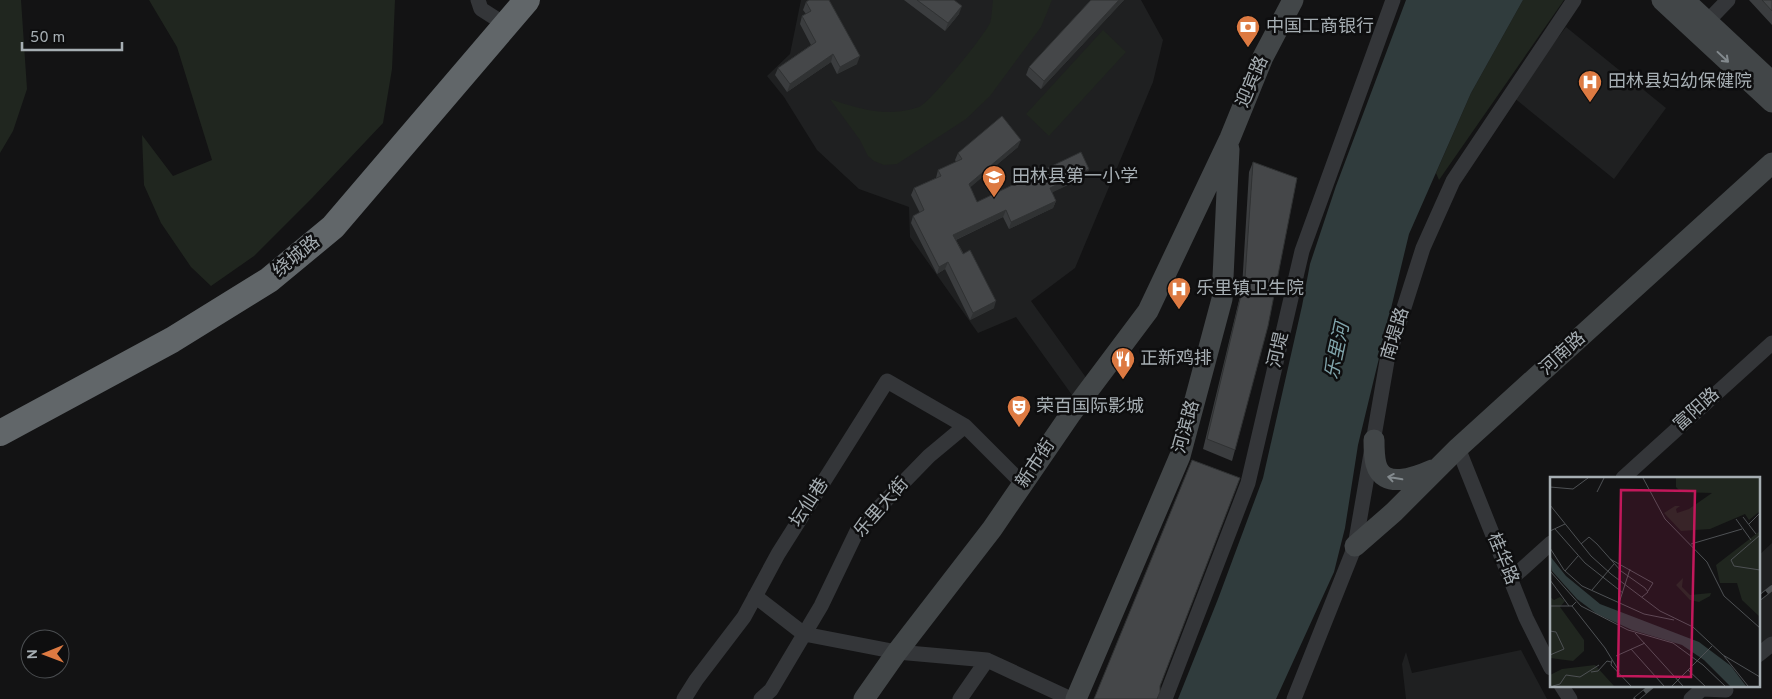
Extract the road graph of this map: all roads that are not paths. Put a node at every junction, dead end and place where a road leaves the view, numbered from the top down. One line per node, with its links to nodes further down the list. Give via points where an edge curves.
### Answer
1 (478, 0): 9 (street, via 481,9)
2 (527, 0): 9 (highway, 绕城路)
3 (1293, 0): 13 (street, 迎宾路, via 1263,57)
4 (1393, 0): 43 (street, 河堤, via 1302,251 1248,483)
5 (1574, 0): 20 (street, 南堤路, via 1453,180 1423,248 1387,361)
6 (1662, 0): 10 (street)
7 (1684, 0): 10 (street)
8 (1728, 0): 10 (street)
9 (506, 25): 19 (highway, 绕城路, via 333,227 269,280 172,340)
10 (1702, 27): 11 (street); 12 (street, one-way to 12)
11 (1772, 82)
12 (1772, 102)
13 (1230, 138): 15 (street, 新市街); 16 (street, 河滨路)
14 (1772, 163): 21 (street, 河南路)
15 (1207, 185): 16 (street, via 1213,178 1222,177); 24 (street, 新市街, via 1148,311 1070,414)
16 (1227, 194): 42 (street, 河滨路, via 1222,299 1180,456)
17 (1772, 343): 23 (street, 富阳路)
18 (965, 426): 24 (street); 28 (street, 坛仙巷, via 887,381); 29 (street, 乐里大街, via 929,456 858,529)
19 (0, 432)
20 (1374, 440): 22 (street, one-way to 20, via 1415,478 1399,480 1383,476 1376,466); 26 (street, 南堤路)
21 (1458, 448): 22 (street, 河南路); 27 (street, 桂华路)
22 (1441, 465): 26 (street, 河南路)
23 (1624, 477)
24 (1023, 484): 31 (street, 新市街)
25 (1550, 544): 27 (street)
26 (1355, 546): 44 (street, 南堤路)
27 (1510, 579): 34 (street, 桂华路)
28 (755, 596): 29 (street); 37 (street, 坛仙巷)
29 (804, 634): 31 (street); 38 (street, 乐里大街, via 771,690)
30 (1772, 644): 32 (street)
31 (897, 652): 33 (street); 39 (street, 新市街)
32 (1760, 653)
33 (987, 660): 40 (street); 41 (street)
34 (1550, 666)
35 (1562, 686): 45 (street)
36 (1725, 692): 46 (street, via 1702,689)
37 (684, 699)
38 (761, 699)
39 (864, 699)
40 (960, 699)
41 (1071, 699)
42 (1076, 699)
43 (1165, 699)
44 (1294, 699)
45 (1570, 699)
46 (1690, 699)

